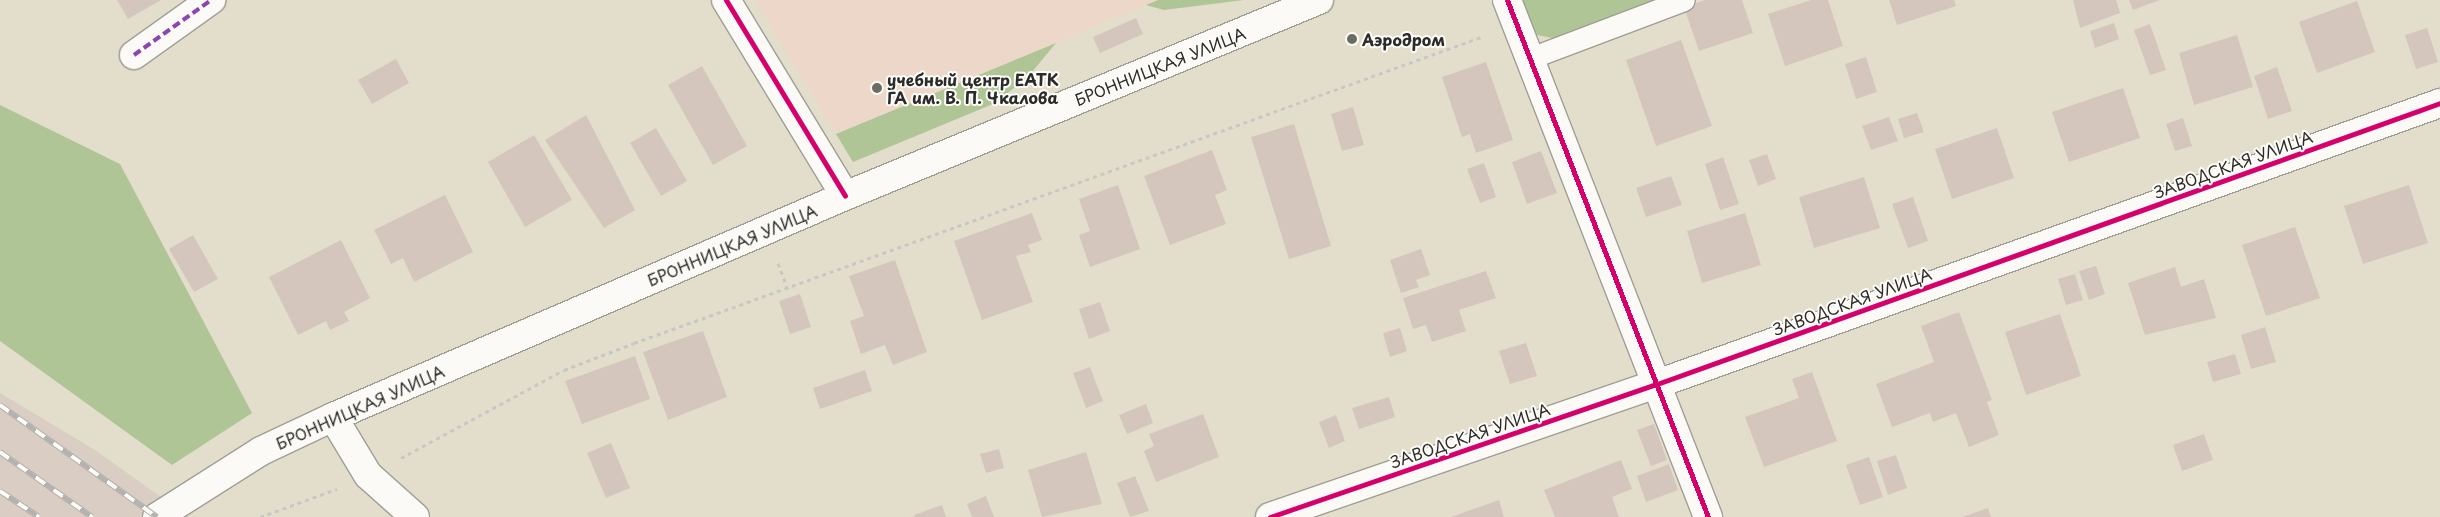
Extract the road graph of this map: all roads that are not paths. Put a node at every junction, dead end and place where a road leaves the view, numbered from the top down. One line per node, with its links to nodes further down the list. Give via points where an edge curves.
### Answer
1 (211, 0): 6 (street)
2 (726, 0): 9 (street)
3 (1319, 0): 9 (street, БРОННИЦКАЯ УЛИЦА)
4 (1684, 0): 7 (lane)
5 (1512, 12): 7 (street)
6 (134, 55)
7 (1533, 57): 10 (street)
8 (2440, 103): 10 (street, ЗАВОДСКАЯ УЛИЦА)
9 (846, 196): 11 (street, БРОННИЦКАЯ УЛИЦА)
10 (1657, 384): 14 (street, ЗАВОДСКАЯ УЛИЦА); 15 (street)
11 (333, 417): 12 (street, БРОННИЦКАЯ УЛИЦА, via 260,451); 13 (street, via 368,475)
12 (157, 517)
13 (415, 517)
14 (1270, 517)
15 (1708, 517)

